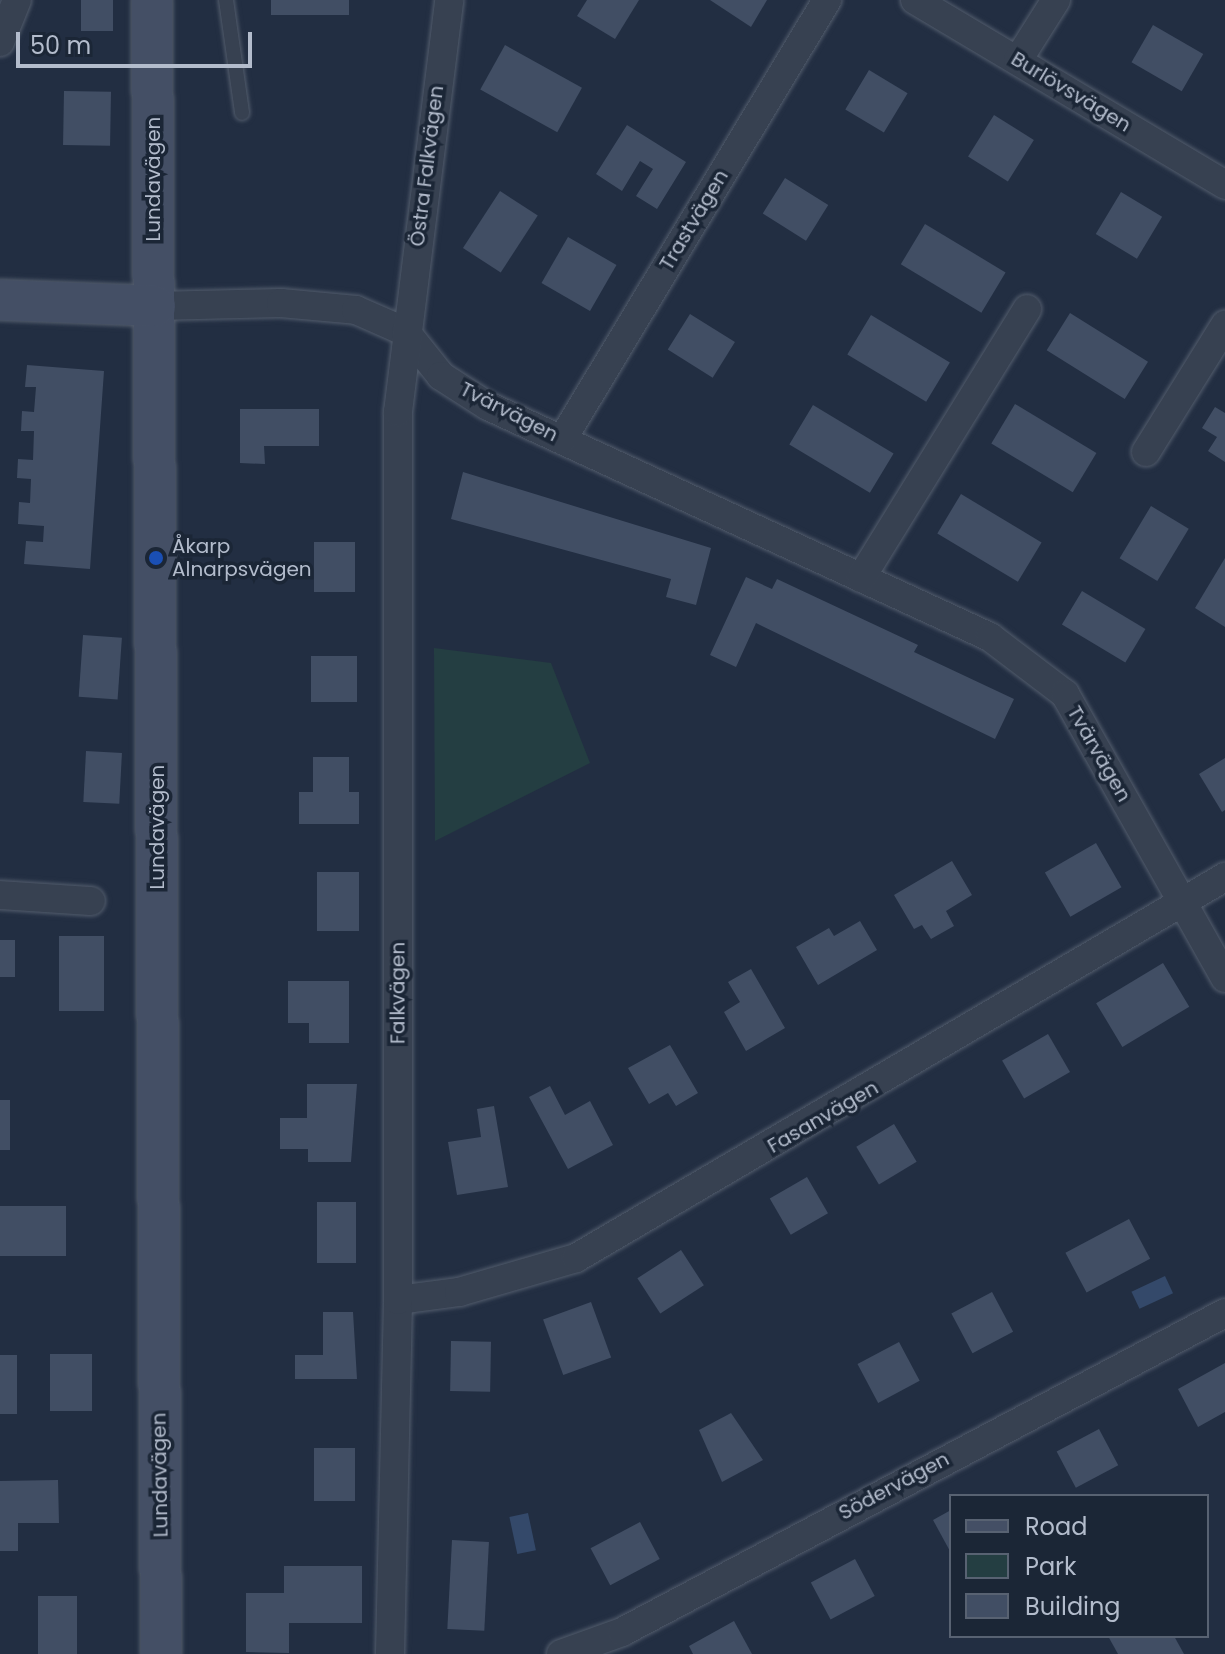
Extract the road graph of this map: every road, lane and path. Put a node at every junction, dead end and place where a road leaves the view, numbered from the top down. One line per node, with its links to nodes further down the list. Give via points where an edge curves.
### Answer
1 (17, 0): 8 (street)
2 (152, 0): 13 (main road, Lundavägen)
3 (226, 0): 10 (lane)
4 (827, 0): 17 (street, Trastvägen)
5 (915, 0): 9 (street, Burlövsvägen)
6 (1056, 0): 9 (street)
7 (449, 1): 16 (street, Östra Falkvägen)
8 (0, 42)
9 (1018, 60): 11 (street, Burlövsvägen)
10 (242, 113)
11 (1225, 185)
12 (0, 300): 13 (main road)
13 (155, 306): 16 (street, Tvärvägen, via 281,303 356,310); 27 (main road, Lundavägen)
14 (1027, 309): 19 (street)
15 (1225, 325): 18 (street)
16 (406, 332): 17 (street, Tvärvägen, via 441,376 488,406); 25 (street, Falkvägen, via 398,412)
17 (562, 440): 19 (street, Tvärvägen)
18 (1146, 452)
19 (861, 578): 23 (street, Tvärvägen, via 990,637 1065,694)
20 (1225, 877): 23 (street, Fasanvägen)
21 (0, 895): 22 (street)
22 (91, 901)
23 (1184, 902): 24 (street, Tvärvägen); 25 (street, Fasanvägen, via 576,1258 459,1292)
24 (1225, 978)
25 (398, 1300): 28 (street, Falkvägen)
26 (1225, 1313): 29 (street, Södervägen, via 622,1632)
27 (161, 1654)
28 (390, 1654)
29 (561, 1654)

